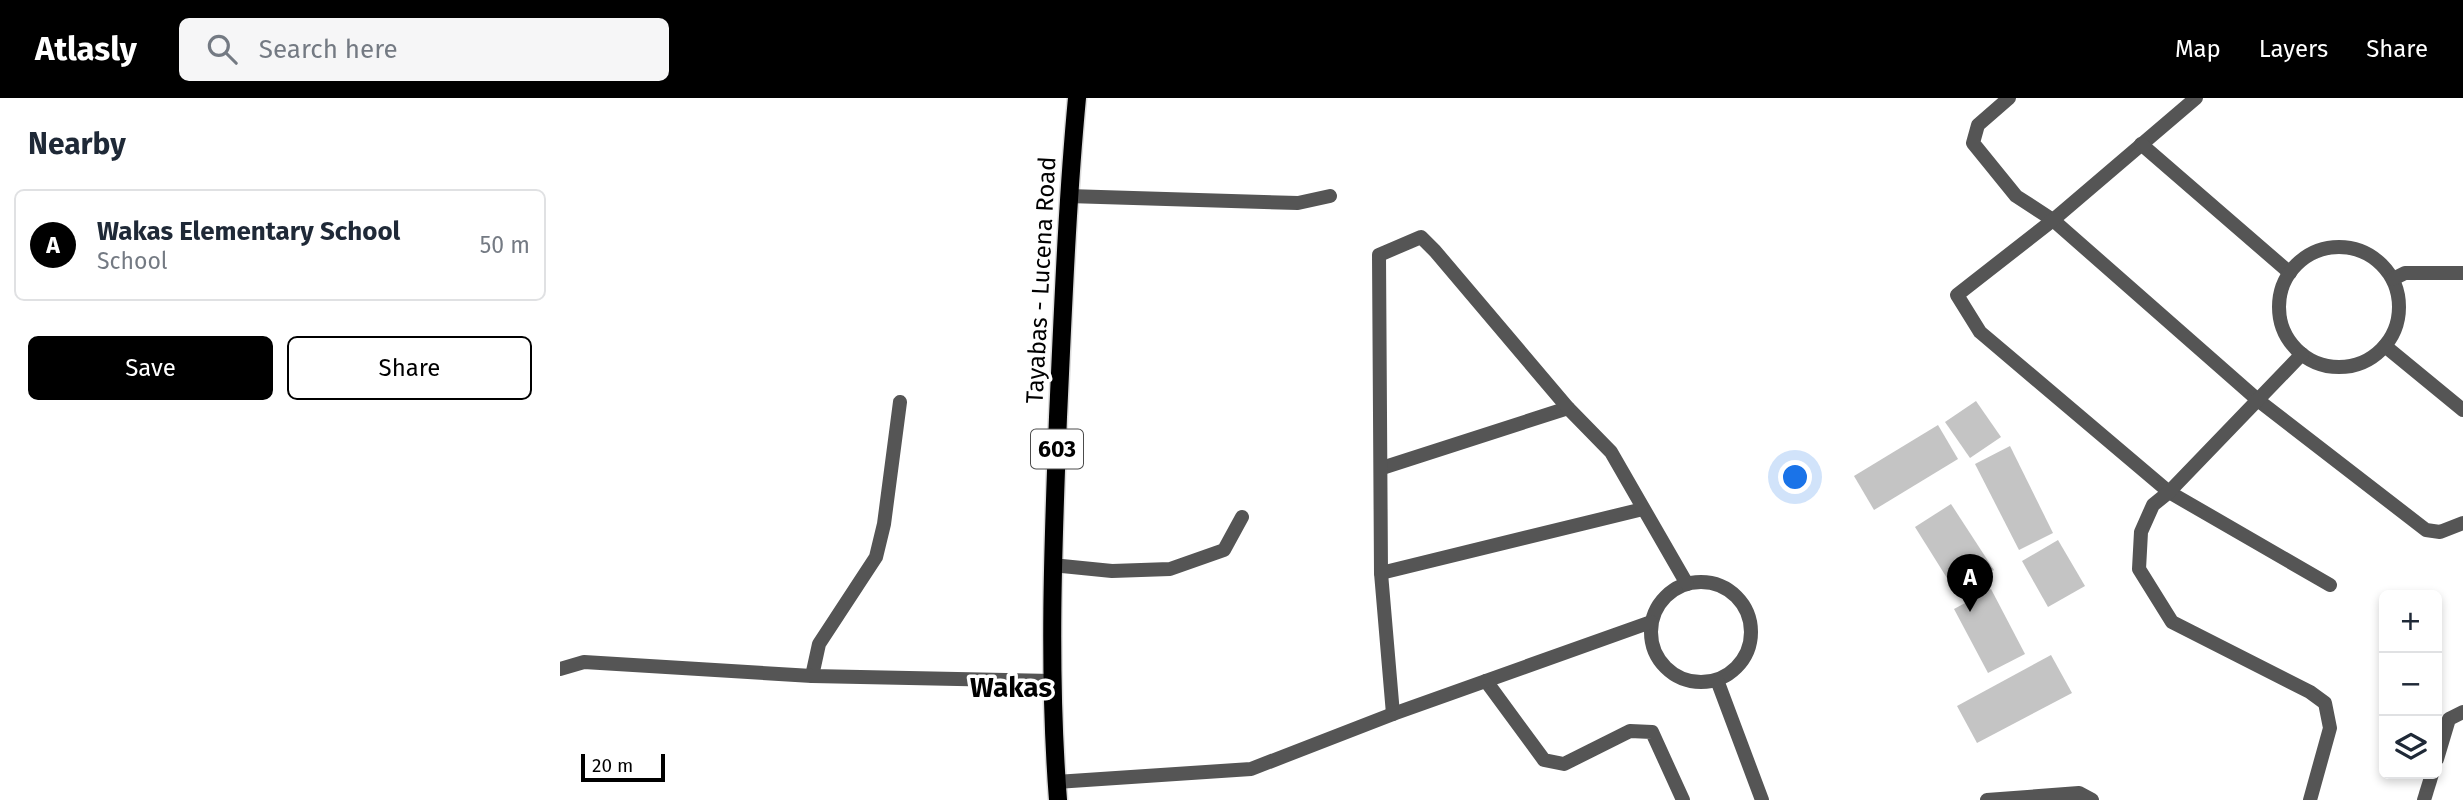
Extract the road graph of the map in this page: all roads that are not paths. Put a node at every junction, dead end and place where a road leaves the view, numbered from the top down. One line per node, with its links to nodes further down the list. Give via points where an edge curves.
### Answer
1 (1077, 98): 5 (main road, Tayabas - Lucena Road / 603)
2 (2009, 98): 7 (street, via 1978,125 1973,142 2016,196)
3 (2196, 98): 4 (street)
4 (2141, 144): 7 (street); 8 (street)
5 (1068, 196): 6 (street, via 1298,203); 22 (main road, Tayabas - Lucena Road / 603)
6 (1329, 196)
7 (2053, 220): 13 (street); 18 (street, via 1957,295 1980,332)
8 (2290, 273): 10 (street, via 2317,251 2343,248 2368,254); 12 (street, via 2279,307 2289,340)
9 (2463, 273): 10 (street, via 2405,273)
10 (2393, 279): 11 (street, via 2399,314)
11 (2385, 346): 12 (street, via 2372,358 2336,367); 16 (street)
12 (2302, 354): 13 (street)
13 (2259, 401): 18 (street); 21 (street, via 2426,530 2440,532)
14 (900, 402): 28 (street, via 876,557 820,644)
15 (1568, 408): 17 (street); 17 (street, via 1421,237 1379,255); 19 (street, via 1611,452)
16 (2463, 410)
17 (1382, 468): 23 (street)
18 (2169, 492): 25 (street); 42 (street, via 2153,505 2141,532 2139,569 2172,622 2325,703 2330,728)
19 (1643, 509): 23 (street); 24 (street)
20 (1242, 517): 22 (street, via 1224,550 1170,569 1112,571)
21 (2463, 523)
22 (1052, 565): 30 (main road, Tayabas - Lucena Road / 603)
23 (1381, 573): 33 (street)
24 (1687, 584): 26 (street, via 1664,598); 29 (street, via 1721,585 1735,595 1749,617 1751,642 1744,658)
25 (2330, 585)
26 (1651, 622): 29 (street, via 1651,640 1668,670 1691,681); 31 (street)
27 (560, 669): 28 (street, via 584,662)
28 (812, 676): 30 (street)
29 (1717, 680): 40 (street)
30 (1052, 681): 36 (main road, Tayabas - Lucena Road / 603)
31 (1486, 681): 33 (street); 39 (street, via 1544,760 1564,764 1630,731 1652,732)
32 (2463, 712): 34 (street, via 2449,719)
33 (1393, 714): 36 (street, via 1251,769)
34 (2442, 742)
35 (2431, 779): 38 (street)
36 (1057, 791)
37 (2082, 798): 41 (street)
38 (2425, 799)
39 (1683, 800)
40 (1762, 800)
41 (1987, 800)
42 (2311, 800)

